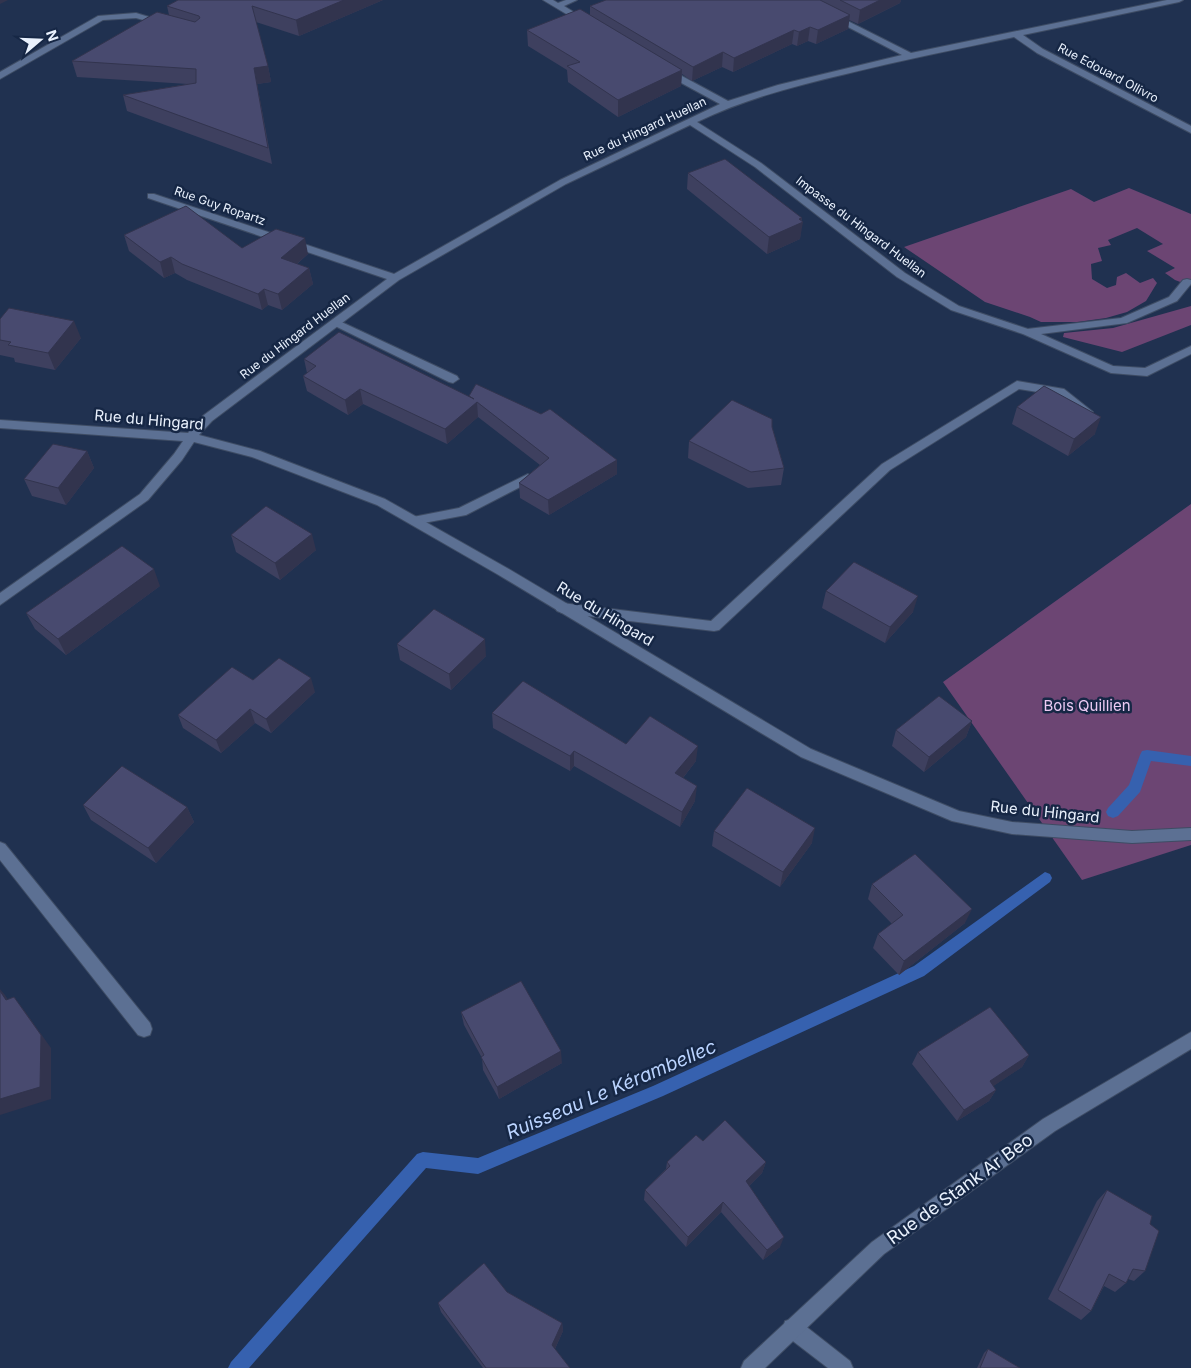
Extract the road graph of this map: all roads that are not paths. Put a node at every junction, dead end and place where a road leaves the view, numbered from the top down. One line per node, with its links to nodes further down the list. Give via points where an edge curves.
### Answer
1 (547, 0): 5 (street)
2 (572, 0): 5 (street)
3 (800, 0): 9 (street)
4 (1179, 0): 8 (street, Rue du Hingard Huellan)
5 (558, 6): 7 (street)
6 (172, 25): 11 (street, via 136,15 101,18)
7 (594, 27)
8 (1016, 34): 9 (street, Rue du Hingard Huellan); 14 (street, Rue Edouard Ollivro, via 1040,52)
9 (910, 56): 12 (street, Rue du Hingard Huellan, via 781,87)
10 (660, 67): 12 (street)
11 (0, 76)
12 (727, 104): 13 (street, Rue du Hingard Huellan)
13 (690, 121): 16 (street, Rue du Hingard Huellan, via 562,182); 19 (street, Impasse du Hingard Huellan, via 758,165 901,275 955,308)
14 (1191, 130)
15 (151, 196): 16 (street, Rue Guy Ropartz)
16 (395, 278): 18 (street, Rue du Hingard Huellan)
17 (1187, 282): 19 (street, via 1173,299 1123,321)
18 (335, 322): 21 (street); 24 (street, Rue du Hingard Huellan, via 208,418)
19 (1026, 332): 20 (street, via 1111,369 1147,372)
20 (1191, 349)
21 (453, 379)
22 (1095, 418): 28 (street, via 1060,392 1017,385 886,468 714,626)
23 (0, 424): 24 (street, Rue du Hingard)
24 (191, 437): 26 (street, Rue du Hingard, via 265,457 381,502); 27 (street, via 144,497)
25 (528, 478): 26 (street, via 462,512)
26 (413, 521): 28 (street, Rue du Hingard)
27 (0, 600)
28 (562, 608): 29 (street, Rue du Hingard, via 806,753 957,817 1012,828 1132,837)
29 (1191, 834)
30 (0, 849): 31 (street)
31 (144, 1030)
32 (1191, 1040): 33 (street, Rue de Stank Ar Beo, via 1041,1130 878,1248)
33 (792, 1328): 34 (street, Rue de Stank Ar Beo); 35 (street)
34 (751, 1368)
35 (843, 1368)

